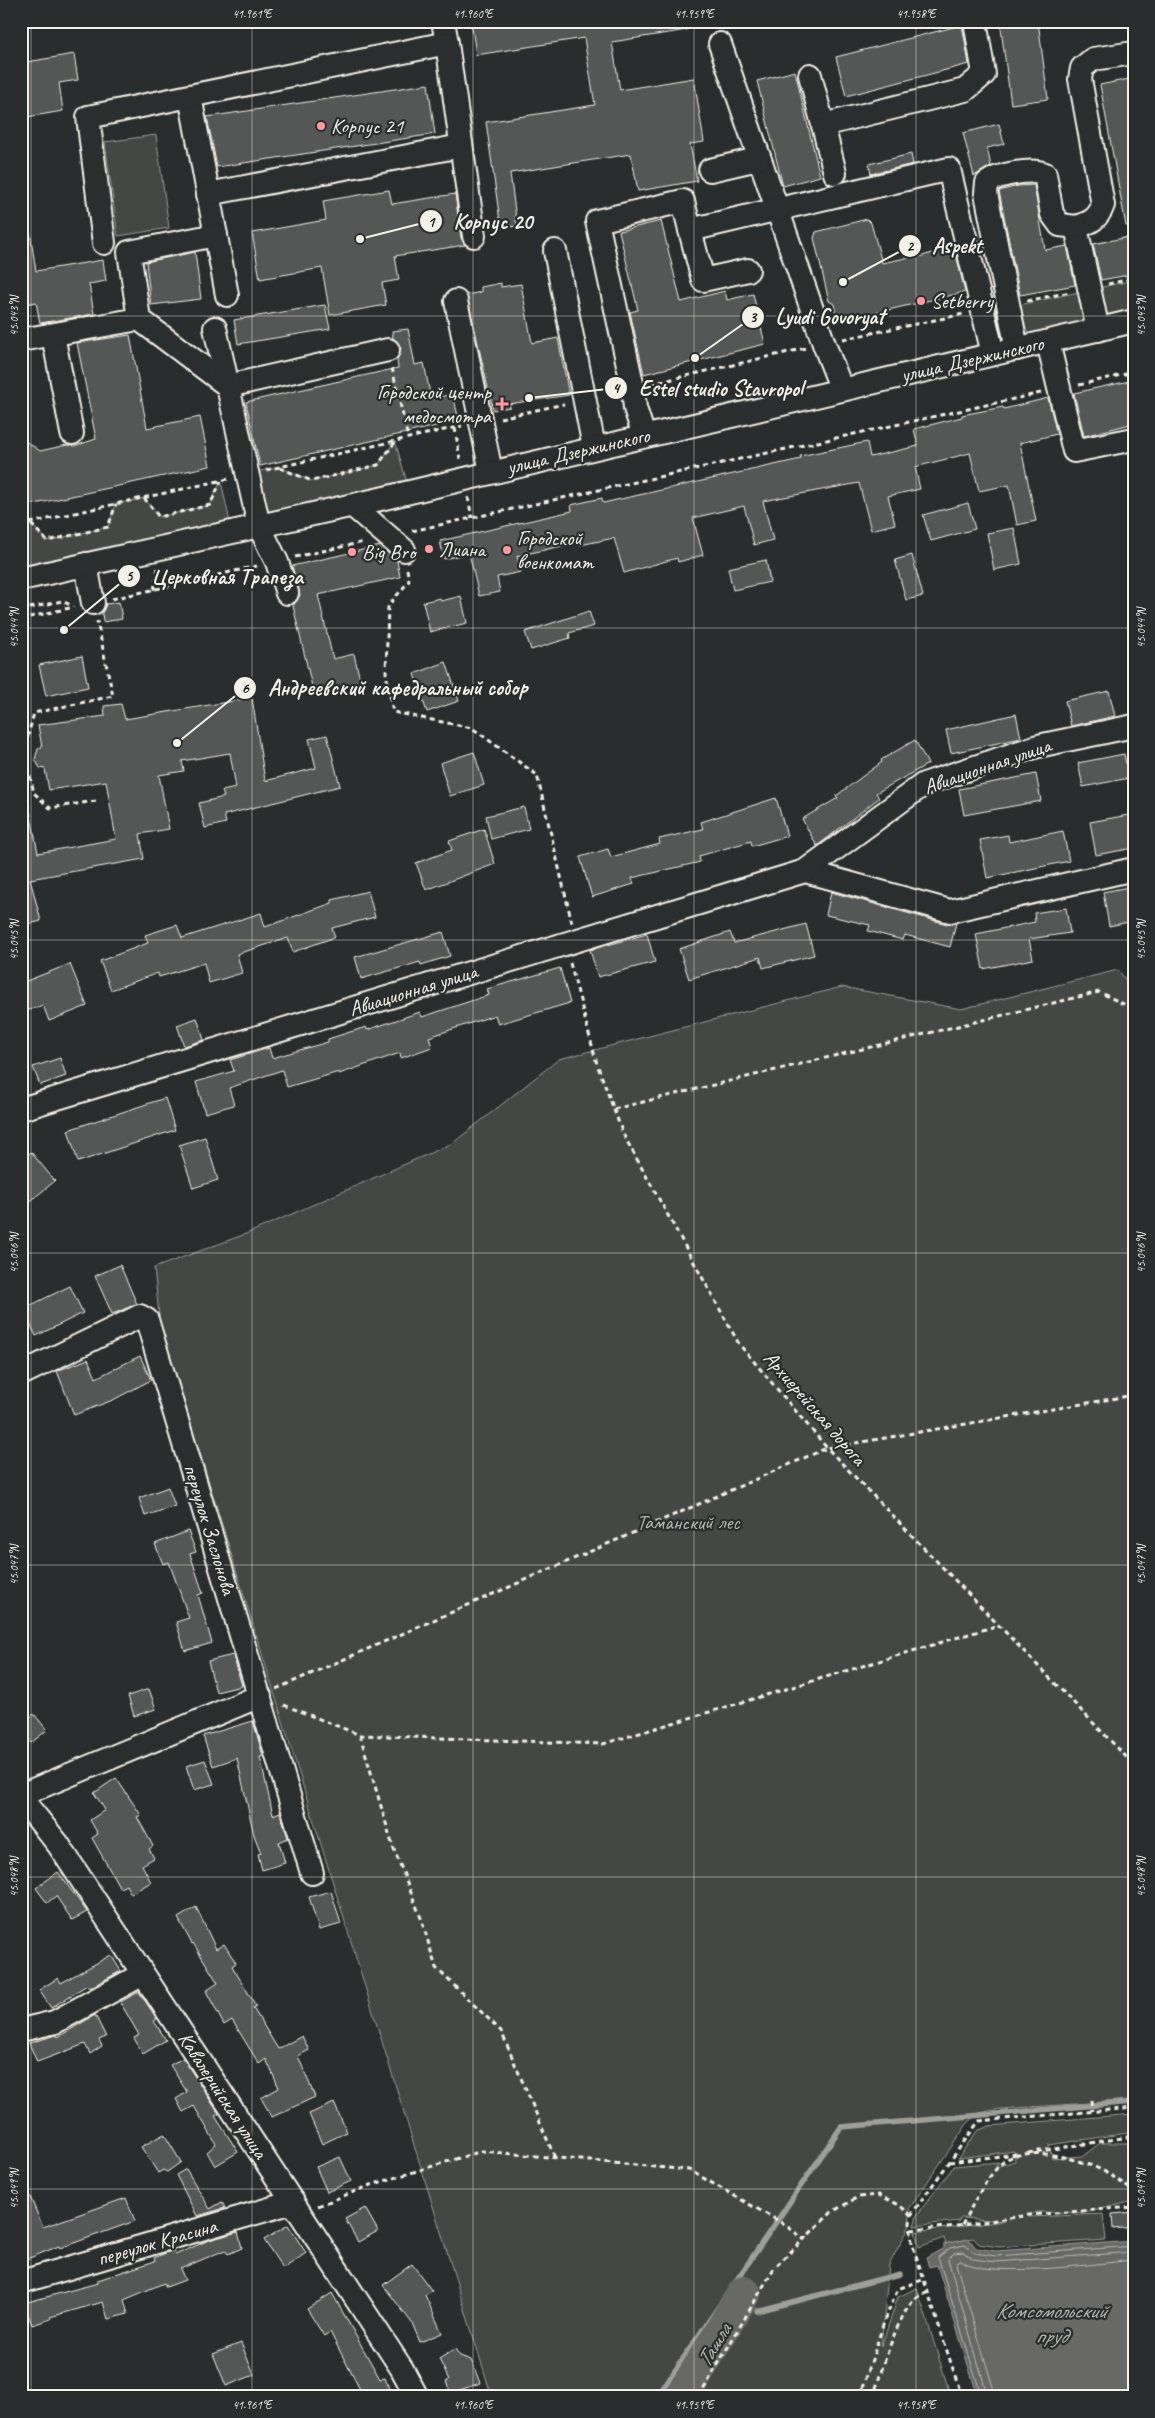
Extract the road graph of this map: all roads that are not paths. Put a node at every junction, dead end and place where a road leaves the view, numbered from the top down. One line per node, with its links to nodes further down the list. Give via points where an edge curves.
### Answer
1 (975, 21): 7 (street, via 984,74 965,90)
2 (445, 32): 6 (street); 8 (street)
3 (720, 44): 9 (street)
4 (1134, 53): 14 (street, via 1093,59 1082,68 1082,94 1103,205 1100,215 1088,224)
5 (810, 75): 7 (street)
6 (190, 96): 12 (street); 18 (street, via 88,117)
7 (823, 125): 11 (street)
8 (461, 146): 12 (street); 17 (street)
9 (758, 158): 10 (street); 13 (street)
10 (710, 170)
11 (835, 173)
12 (208, 194): 16 (street)
13 (777, 209): 15 (street); 32 (street, via 949,169); 34 (street)
14 (1076, 226): 26 (street); 30 (street, via 1060,225 1052,214 1045,174 1038,170 993,178 987,182 986,193)
15 (690, 230): 20 (street, via 703,280); 36 (street, via 683,201 597,221 635,408)
16 (216, 235): 21 (street); 23 (street, via 129,252)
17 (474, 236)
18 (104, 243)
19 (555, 251): 38 (street)
20 (748, 270)
21 (227, 295)
22 (456, 301): 39 (street)
23 (139, 319): 27 (street); 33 (street)
24 (1134, 321): 26 (street, улица Дзержинского)
25 (215, 328): 33 (street)
26 (1098, 330): 29 (street, улица Дзержинского)
27 (53, 334): 28 (street); 35 (street)
28 (21, 340)
29 (1048, 342): 30 (street, улица Дзержинского); 37 (street, via 1074,451)
30 (1017, 349): 32 (street, улица Дзержинского)
31 (388, 350): 33 (street)
32 (993, 354): 34 (street, улица Дзержинского)
33 (228, 386): 41 (street)
34 (842, 390): 36 (street, улица Дзержинского)
35 (72, 433)
36 (644, 436): 38 (street, улица Дзержинского)
37 (1134, 439)
38 (594, 448): 39 (street, улица Дзержинского)
39 (491, 472): 40 (street, улица Дзержинского)
40 (353, 506): 41 (street, улица Дзержинского); 42 (street)
41 (259, 526): 43 (street, улица Дзержинского); 45 (street)
42 (404, 550)
43 (86, 564): 44 (street, улица Дзержинского); 46 (street)
44 (21, 579)
45 (288, 593)
46 (94, 603)
47 (1134, 726): 49 (street, Авиационная улица, via 1038,746 924,784)
48 (1134, 868): 49 (street, via 950,910)
49 (805, 871): 50 (street, Авиационная улица)
50 (21, 1109)
51 (21, 1374): 52 (street, переулок Заслонова, via 140,1316 147,1320)
52 (260, 1696): 53 (street); 54 (street, переулок Заслонова)
53 (21, 1796): 55 (street, Кавалерийская улица, via 58,1844)
54 (312, 1874)
55 (143, 1974): 56 (street, via 56,2022); 57 (street, Кавалерийская улица)
56 (21, 2030)
57 (296, 2208): 58 (street, переулок Красина); 59 (street, Кавалерийская улица)
58 (21, 2282)
59 (417, 2397)

